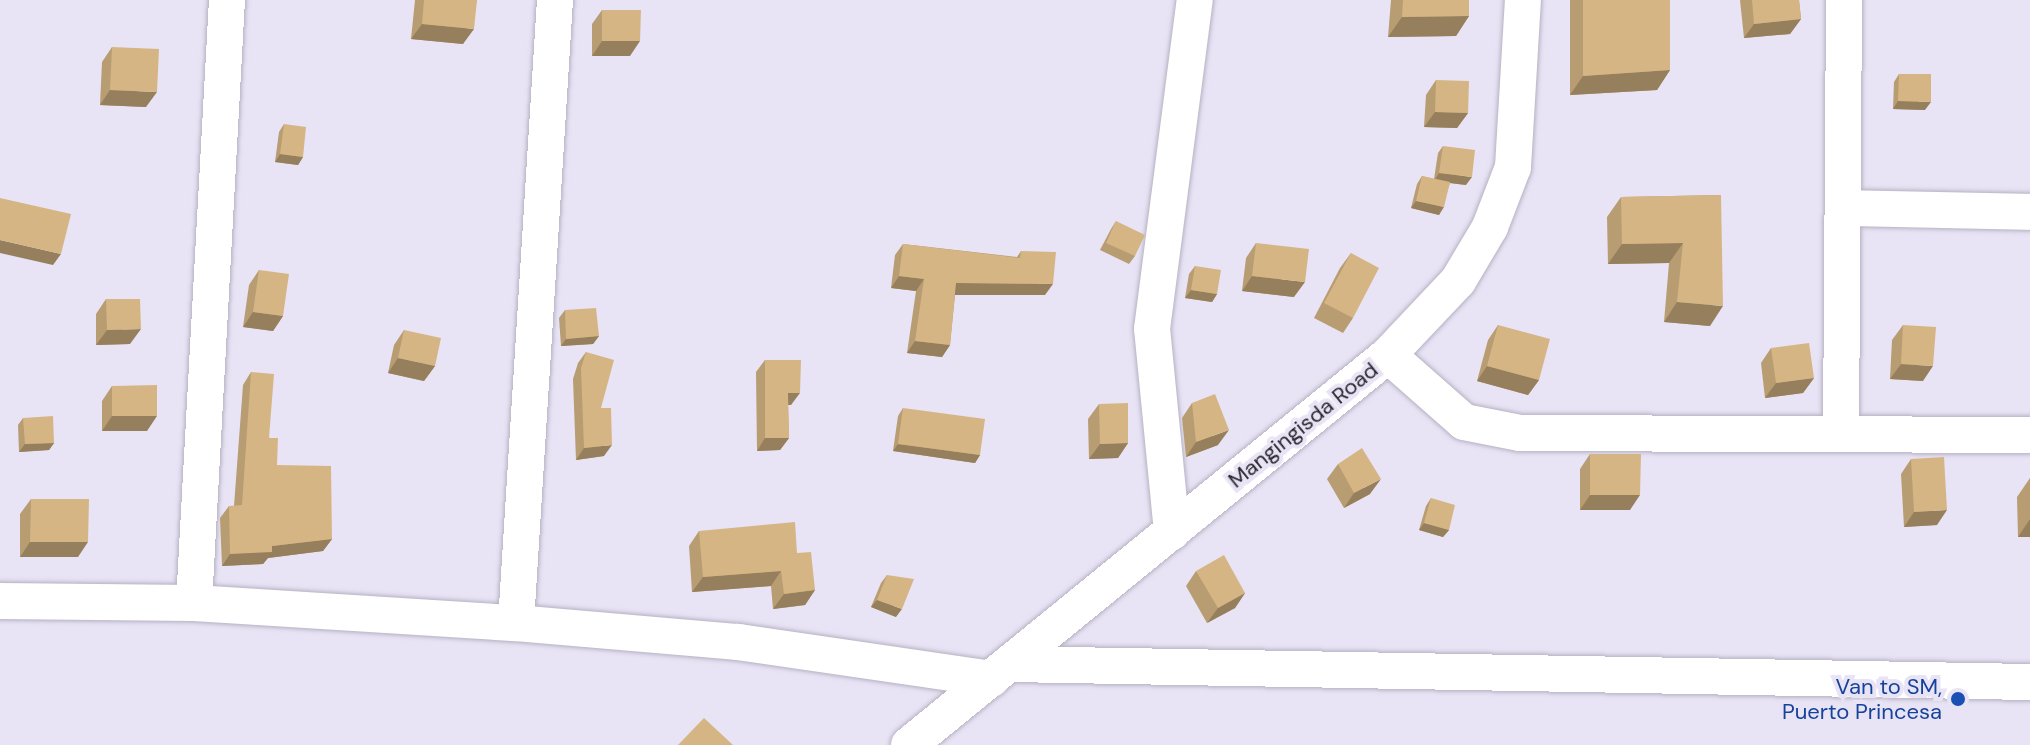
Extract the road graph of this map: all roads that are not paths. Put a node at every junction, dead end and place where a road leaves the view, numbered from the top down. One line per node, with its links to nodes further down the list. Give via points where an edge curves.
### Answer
1 (227, 0): 13 (street)
2 (555, 0): 14 (street)
3 (1195, 0): 11 (street, via 1152,329)
4 (1523, 0): 8 (street, Mangingisda Road, via 1513,167 1490,227 1458,281)
5 (1844, 0): 6 (street)
6 (1845, 208): 7 (street); 9 (street)
7 (2030, 212)
8 (1388, 355): 9 (street, via 1444,408 1480,427 1520,433); 11 (street, Mangingisda Road)
9 (1841, 433): 10 (street)
10 (2030, 435)
11 (1172, 532): 15 (street, Mangingisda Road)
12 (0, 601): 13 (street)
13 (194, 603): 14 (street)
14 (516, 623): 15 (street)
15 (1000, 672): 16 (street); 17 (street, Mangingisda Road)
16 (2030, 682)
17 (909, 745)

